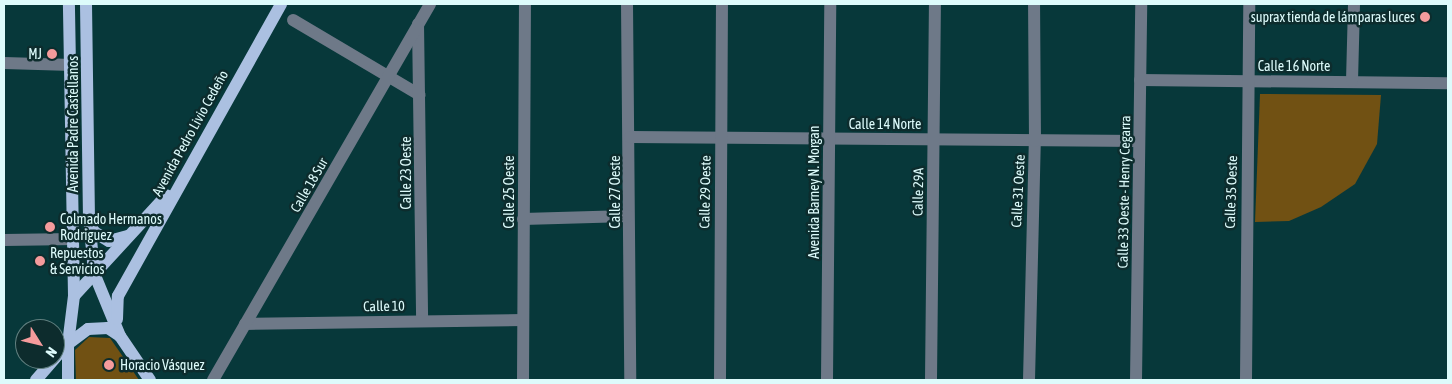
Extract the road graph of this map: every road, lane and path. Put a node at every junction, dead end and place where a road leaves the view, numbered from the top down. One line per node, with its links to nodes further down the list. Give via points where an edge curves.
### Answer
1 (68, 4): 17 (main road, Avenida Padre Castellanos)
2 (86, 4): 31 (main road, Avenida Padre Castellanos)
3 (281, 4): 30 (main road, Avenida Pedro Livio Cedeño)
4 (430, 4): 15 (street, Calle 18 Sur)
5 (525, 4): 33 (street, Calle 25 Oeste)
6 (627, 4): 24 (street, Calle 27 Oeste)
7 (722, 4): 25 (street, Calle 29 Oeste)
8 (830, 4): 26 (street, Avenida Barney N. Morgan)
9 (935, 4): 27 (street, Calle 29A)
10 (1034, 4): 28 (street, Calle 31 Oeste)
11 (1141, 4): 19 (street, Calle 33 Oeste - Henry Cegarra)
12 (1249, 4): 20 (street, Calle 35 Oeste)
13 (1354, 4): 21 (street)
14 (293, 20): 18 (street)
15 (418, 24): 18 (street, Calle 18 Sur); 23 (street, Calle 23 Oeste)
16 (4, 64): 17 (street)
17 (72, 65): 36 (main road, Avenida Padre Castellanos)
18 (389, 77): 23 (street); 41 (street, Calle 18 Sur)
19 (1140, 80): 20 (street, Calle 16 Norte); 29 (street, Calle 33 Oeste - Henry Cegarra)
20 (1250, 81): 21 (street, Calle 16 Norte); 57 (street, Calle 35 Oeste, via 1245,227)
21 (1352, 81): 22 (street, Calle 16 Norte)
22 (1448, 83)
23 (420, 95): 40 (street, Calle 23 Oeste)
24 (630, 137): 25 (street, Calle 14 Norte); 32 (street, Calle 27 Oeste)
25 (721, 138): 26 (street, Calle 14 Norte); 52 (street, Calle 29 Oeste)
26 (829, 139): 27 (street, Calle 14 Norte); 53 (street, Avenida Barney N. Morgan)
27 (934, 140): 28 (street, Calle 14 Norte); 54 (street, Calle 29A)
28 (1035, 140): 29 (street, Calle 14 Norte); 55 (street, Calle 31 Oeste)
29 (1139, 141): 56 (street, Calle 33 Oeste - Henry Cegarra)
30 (180, 180): 34 (main road); 42 (main road, Avenida Pedro Livio Cedeño, via 118,296 115,307)
31 (89, 216): 34 (main road, via 94,232 109,241 117,241); 37 (main road, Avenida Padre Castellanos)
32 (628, 216): 33 (street); 51 (street, Calle 27 Oeste)
33 (523, 219): 39 (street, Calle 25 Oeste)
34 (132, 233): 37 (main road)
35 (4, 240): 36 (street)
36 (74, 240): 38 (main road, Avenida Padre Castellanos)
37 (94, 273): 38 (main road); 42 (main road, Avenida Padre Castellanos)
38 (74, 296): 43 (main road, Avenida Padre Castellanos)
39 (523, 320): 40 (street, Calle 10); 50 (street, Calle 25 Oeste)
40 (422, 321): 41 (street, Calle 10)
41 (246, 324): 49 (street, Calle 18 Sur)
42 (120, 336): 43 (main road, via 108,328 88,329); 46 (main road, Avenida Padre Castellanos)
43 (68, 344): 44 (main road); 48 (main road, Avenida Padre Castellanos)
44 (65, 347)
45 (46, 369): 47 (main road)
46 (150, 379)
47 (36, 380)
48 (68, 380)
49 (213, 380)
50 (523, 380)
51 (630, 380)
52 (720, 380)
53 (827, 380)
54 (931, 380)
55 (1028, 380)
56 (1136, 380)
57 (1246, 380)

